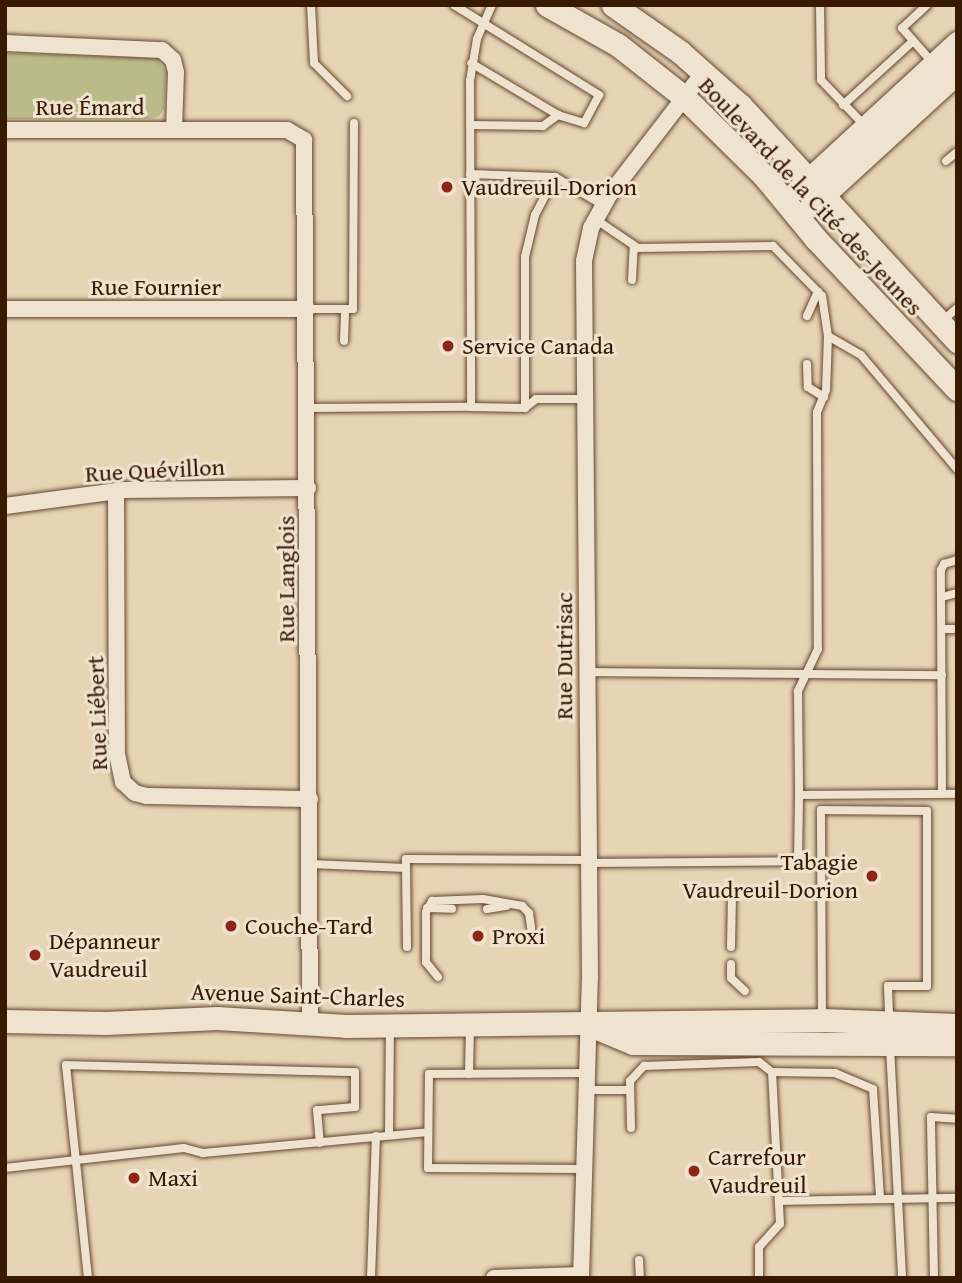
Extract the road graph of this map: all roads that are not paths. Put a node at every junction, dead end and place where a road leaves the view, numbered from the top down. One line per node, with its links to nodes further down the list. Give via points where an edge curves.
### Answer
1 (311, 5): 16 (lane, via 314,63)
2 (454, 5): 8 (lane)
3 (492, 5): 8 (lane)
4 (547, 5): 17 (main road, Boulevard de la Cité-des-Jeunes, via 618,45)
5 (613, 5): 14 (main road, Boulevard de la Cité-des-Jeunes)
6 (820, 5): 18 (lane, via 821,80)
7 (927, 5): 9 (lane, via 902,28)
8 (484, 22): 12 (lane); 19 (lane, via 599,95 584,123)
9 (913, 41): 13 (lane); 18 (lane)
10 (5, 43): 24 (street, Rue Émard, via 162,50 173,60 176,72)
11 (957, 43): 13 (main road)
12 (471, 63): 19 (lane); 21 (lane)
13 (934, 64): 22 (main road)
14 (704, 72): 17 (street, Rue Dutrisac); 30 (main road, Boulevard de la Cité-des-Jeunes)
15 (957, 72): 30 (main road)
16 (347, 96)
17 (684, 97): 31 (street, Rue Dutrisac); 32 (main road, Boulevard de la Cité-des-Jeunes)
18 (843, 105): 22 (lane)
19 (558, 115): 21 (lane, via 543,126)
20 (354, 123): 39 (lane, via 353,309)
21 (470, 125): 28 (lane)
22 (866, 127): 30 (main road)
23 (5, 130): 24 (street, Rue Émard)
24 (174, 130): 25 (street, Rue Émard, via 287,130)
25 (302, 136): 38 (street, Rue Langlois, via 307,155)
26 (957, 152): 27 (lane)
27 (946, 161)
28 (470, 174): 29 (lane); 49 (lane)
29 (555, 177): 31 (lane); 51 (lane, via 536,215 525,257)
30 (816, 187): 32 (main road); 41 (main road, Boulevard de la Cité-des-Jeunes)
31 (603, 205): 33 (street, Rue Dutrisac)
32 (792, 209): 46 (main road, Boulevard de la Cité-des-Jeunes)
33 (595, 219): 34 (lane); 48 (street, Rue Dutrisac, via 583,272)
34 (634, 247): 35 (lane); 36 (lane, via 773,246)
35 (632, 280)
36 (818, 291): 40 (lane); 42 (lane, via 825,302)
37 (5, 309): 38 (street, Rue Fournier)
38 (307, 309): 39 (lane); 50 (street, Rue Langlois)
39 (345, 309): 43 (lane)
40 (807, 316)
41 (948, 316): 44 (main road, Boulevard de la Cité-des-Jeunes)
42 (828, 336): 47 (lane); 52 (lane, via 861,355)
43 (344, 341)
44 (957, 341)
45 (807, 363): 47 (lane, via 808,387)
46 (957, 389)
47 (824, 397): 62 (lane, via 817,412 818,649)
48 (582, 400): 51 (lane, via 537,399); 61 (street, Rue Dutrisac)
49 (471, 407): 50 (lane); 51 (lane)
50 (308, 408): 53 (street, Rue Langlois)
51 (525, 408)
52 (957, 469)
53 (308, 488): 54 (street, Rue Quévillon); 67 (street, Rue Langlois)
54 (116, 491): 55 (street, Rue Quévillon); 67 (street, Rue Liébert, via 117,754 122,782 141,795)
55 (5, 506)
56 (957, 560): 58 (lane, via 942,567)
57 (957, 593): 58 (lane)
58 (942, 597): 59 (lane)
59 (942, 629): 60 (lane); 63 (lane)
60 (957, 629)
61 (587, 672): 62 (lane); 68 (street, Rue Dutrisac)
62 (806, 674): 63 (lane); 64 (lane, via 798,691)
63 (942, 675): 65 (lane)
64 (799, 794): 65 (lane); 68 (lane, via 798,861)
65 (942, 794): 66 (lane)
66 (957, 794)
67 (310, 799): 69 (street, Rue Langlois)
68 (588, 862): 70 (lane, via 406,859); 87 (street, Rue Dutrisac)
69 (310, 864): 70 (lane); 85 (street, Rue Langlois)
70 (406, 868): 77 (lane)
71 (732, 897): 78 (lane)
72 (507, 906): 73 (lane, via 484,899 436,900); 75 (lane); 76 (lane, via 526,908)
73 (427, 908): 74 (lane); 80 (lane, via 426,962)
74 (453, 909)
75 (487, 909)
76 (531, 928)
77 (407, 947)
78 (731, 947)
79 (731, 964): 81 (lane, via 731,978)
80 (438, 977)
81 (745, 991)
82 (786, 1020): 83 (main road, Avenue Saint-Charles); 87 (main road, Avenue Saint-Charles); 91 (lane)
83 (822, 1020): 90 (main road, Avenue Saint-Charles); 90 (lane, via 821,810 927,811 927,986 888,986)
84 (5, 1021): 85 (main road, Avenue Saint-Charles, via 217,1018)
85 (310, 1023): 89 (main road, Avenue Saint-Charles)
86 (470, 1024): 87 (main road, Avenue Saint-Charles); 89 (main road, Avenue Saint-Charles); 95 (lane)
87 (589, 1025): 91 (main road, Avenue Saint-Charles, via 633,1043); 94 (street, Rue Dutrisac)
88 (957, 1025): 90 (main road, Avenue Saint-Charles)
89 (390, 1026): 101 (lane)
90 (889, 1032): 91 (main road, Avenue Saint-Charles); 92 (main road, Avenue Saint-Charles); 109 (lane)
91 (787, 1043)
92 (957, 1044)
93 (772, 1072): 97 (lane, via 759,1062 651,1064 634,1073); 108 (lane, via 835,1073 873,1089); 111 (lane)
94 (586, 1073): 95 (lane); 96 (street, Rue Dutrisac)
95 (469, 1074): 100 (lane, via 429,1074)
96 (586, 1090): 97 (lane); 106 (street, Rue Dutrisac)
97 (630, 1090): 99 (lane)
98 (957, 1119): 107 (lane, via 931,1117)
99 (631, 1128)
100 (428, 1132): 101 (lane); 106 (lane, via 428,1168)
101 (388, 1135): 102 (lane)
102 (376, 1136): 103 (lane); 115 (lane)
103 (320, 1143): 104 (lane, via 203,1153 184,1148); 104 (lane, via 317,1110 355,1107 355,1072 66,1065)
104 (77, 1161): 105 (lane); 114 (lane)
105 (5, 1168)
106 (582, 1169): 113 (street, Rue Dutrisac)
107 (932, 1196): 109 (lane); 110 (lane); 120 (lane)
108 (880, 1197): 109 (lane); 111 (lane)
109 (898, 1197): 119 (lane)
110 (957, 1198)
111 (779, 1201): 118 (lane, via 780,1224 759,1247)
112 (639, 1260): 117 (lane)
113 (581, 1276): 116 (street)
114 (88, 1278)
115 (371, 1278)
116 (494, 1278)
117 (639, 1278)
118 (759, 1278)
119 (902, 1278)
120 (934, 1278)

